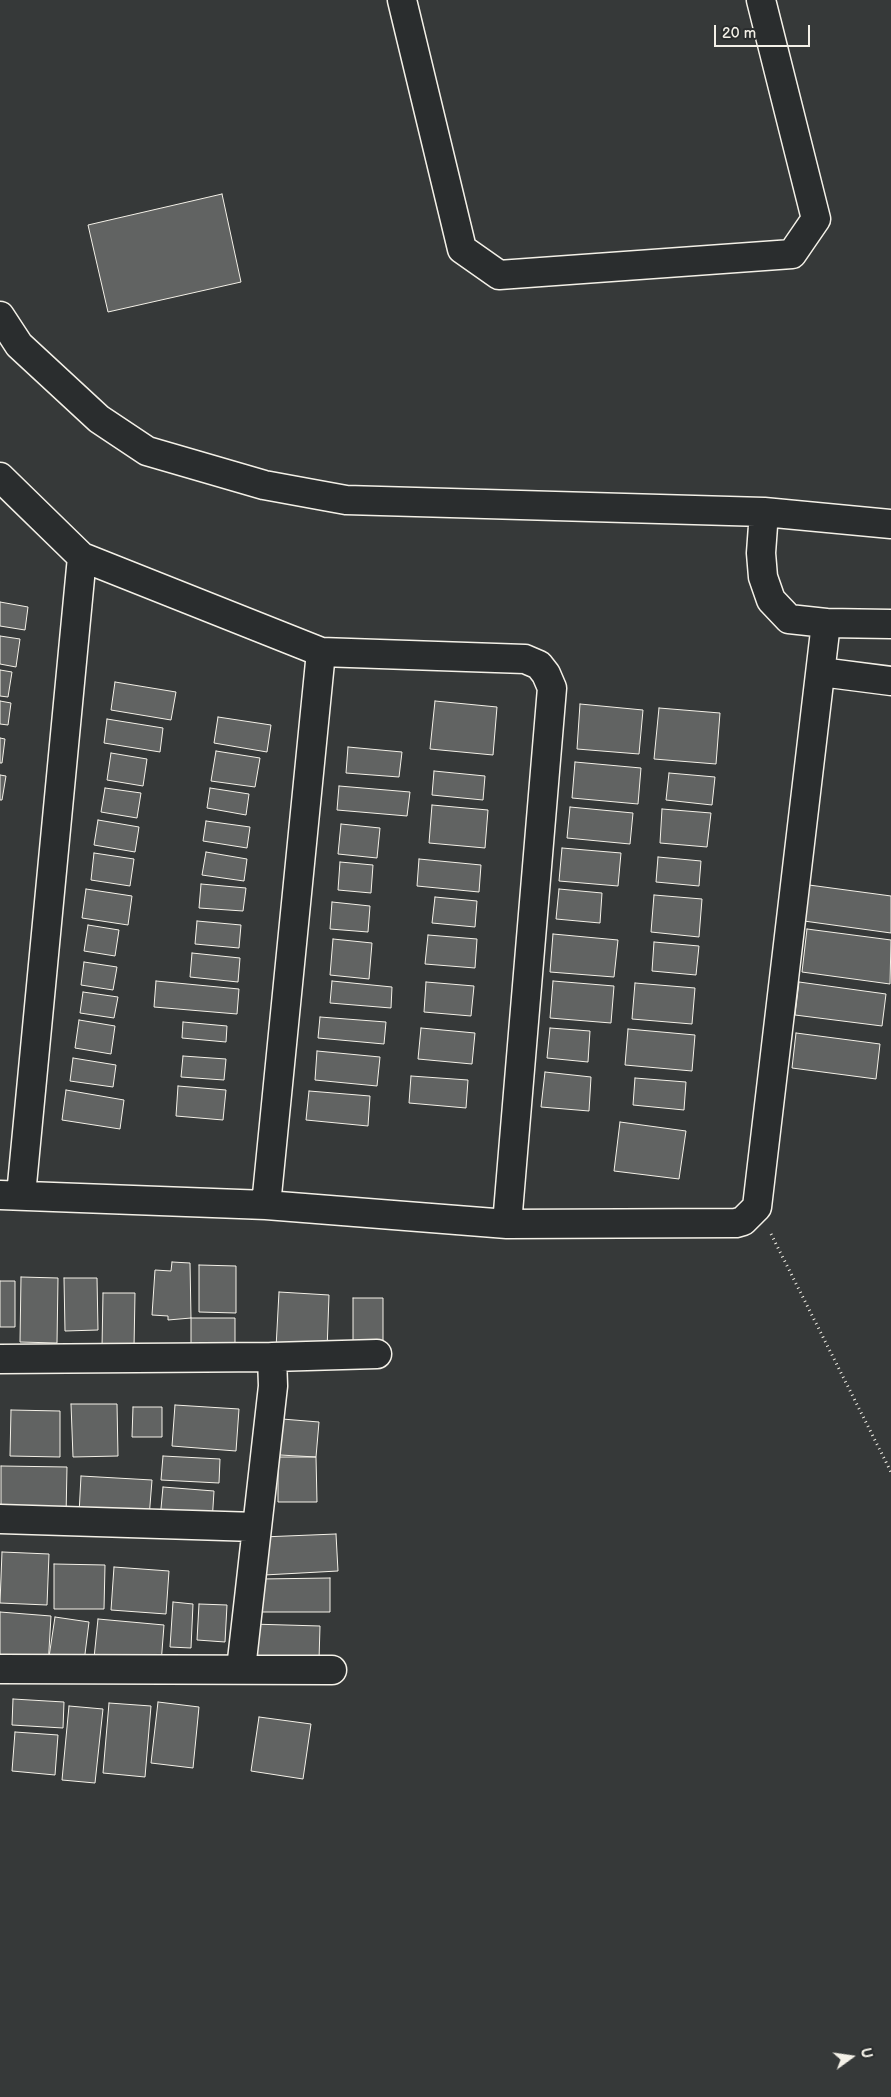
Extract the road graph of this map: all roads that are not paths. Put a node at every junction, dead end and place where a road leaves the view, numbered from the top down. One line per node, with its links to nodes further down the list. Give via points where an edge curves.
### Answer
1 (402, 0): 2 (street, via 462,249 499,276 792,254 816,219)
2 (761, 0)
3 (0, 316): 5 (street, via 19,345 99,419 147,451 264,485 346,500)
4 (0, 476): 7 (street)
5 (764, 512): 6 (street); 8 (street, via 761,553 763,578 771,600 789,619)
6 (891, 524)
7 (82, 557): 10 (street); 13 (street)
8 (826, 623): 9 (street); 11 (street)
9 (891, 624)
10 (321, 652): 14 (street); 15 (street, via 525,660 539,665 552,688)
11 (821, 672): 12 (street); 15 (street, via 757,1208 736,1223)
12 (891, 681)
13 (10, 1195): 14 (street)
14 (266, 1205): 15 (street)
15 (508, 1224)
16 (377, 1354): 17 (street)
17 (272, 1356): 18 (street); 20 (street, via 273,1386)
18 (0, 1359)
19 (0, 1519): 20 (street)
20 (256, 1527): 22 (street)
21 (0, 1669): 22 (street)
22 (241, 1669): 23 (street)
23 (332, 1670)

